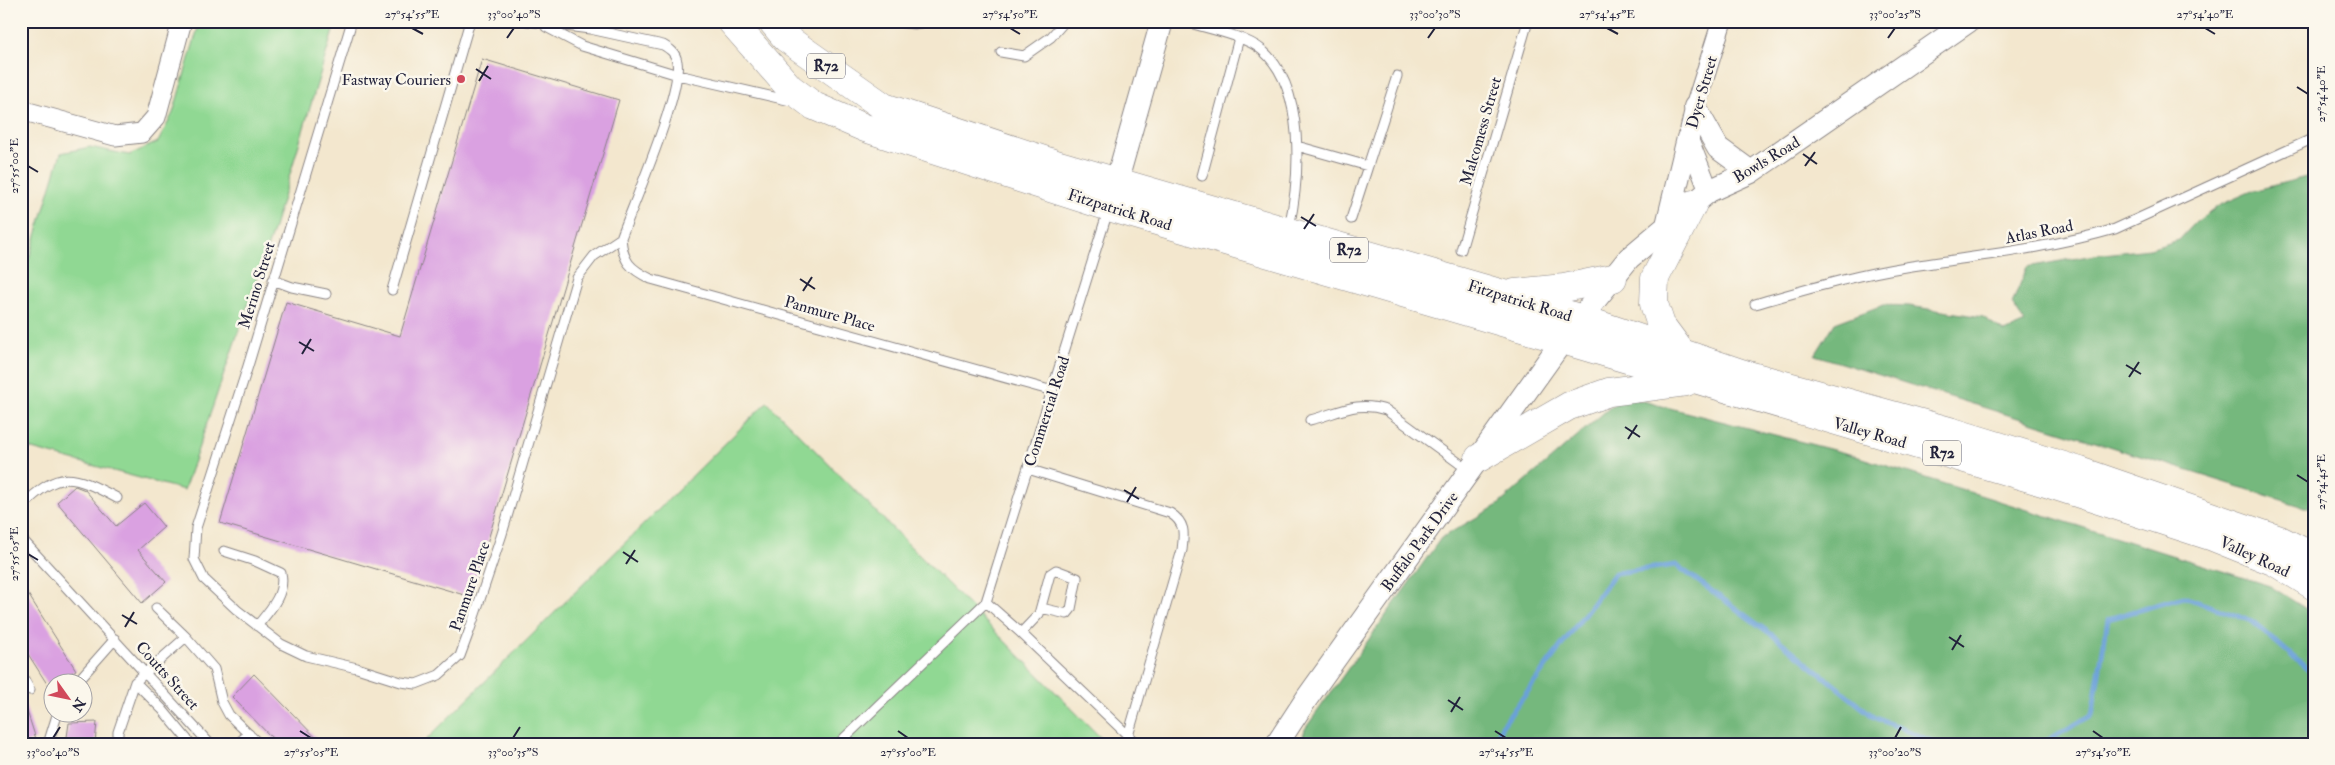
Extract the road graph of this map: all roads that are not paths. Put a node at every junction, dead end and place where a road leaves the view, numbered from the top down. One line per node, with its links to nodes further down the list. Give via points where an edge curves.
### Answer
1 (182, 21): 22 (street, via 156,117 142,133 115,136)
2 (352, 21): 37 (lane, Merino Street)
3 (470, 21): 38 (lane)
4 (527, 21): 15 (lane, Fitzpatrick Road)
5 (731, 21): 20 (main road, R72, via 790,88)
6 (772, 21): 29 (main road, Fitzpatrick Road / R72, via 786,38 884,107 1059,165)
7 (888, 21): 8 (lane, via 914,24)
8 (931, 21)
9 (1065, 21): 17 (lane, via 1051,37 1024,56)
10 (1162, 21): 29 (street, Commercial Road)
11 (1183, 21): 16 (lane)
12 (1528, 21): 35 (lane, Malcomess Street)
13 (1722, 21): 21 (street, Dyer Street)
14 (1969, 21): 27 (street, Bowls Road)
15 (541, 24): 18 (lane, Fitzpatrick Road, via 582,46); 18 (lane, Fitzpatrick Road, via 590,29 663,45 672,50)
16 (1239, 38): 25 (lane, via 1260,49 1273,61 1286,87); 28 (lane)
17 (1001, 52)
18 (678, 75): 20 (lane, Fitzpatrick Road); 34 (lane)
19 (1397, 76): 26 (lane)
20 (814, 106): 29 (main road, Fitzpatrick Road / R72, via 865,128)
21 (1695, 107): 23 (street, Dyer Street); 27 (street, via 1718,148)
22 (21, 110)
23 (1688, 138): 30 (street, Dyer Street); 32 (street)
24 (2314, 138): 41 (lane, Atlas Road, via 2106,232 2001,254 1905,267)
25 (1297, 146): 26 (lane); 33 (lane, via 1294,203)
26 (1368, 166): 31 (lane)
27 (1751, 172): 30 (street, Bowls Road)
28 (1202, 176)
29 (1113, 194): 33 (main road, Fitzpatrick Road / R72); 43 (main road, Fitzpatrick Road / R72); 46 (lane, Commercial Road)
30 (1701, 198): 32 (street, Bowls Road); 44 (main road, via 1655,278 1654,304 1662,326)
31 (1351, 218)
32 (1667, 225): 36 (street, Bowls Road)
33 (1288, 232): 40 (main road, Fitzpatrick Road / R72)
34 (621, 238): 46 (lane, Panmure Place, via 622,253 632,270 651,278); 60 (lane, Panmure Place, via 594,256 577,278 502,534 460,656 439,675 416,684 401,682 306,656 281,644)
35 (1461, 250)
36 (1613, 278): 40 (main road, via 1564,288); 42 (street, Bowls Road)
37 (273, 280): 39 (lane); 55 (lane, Merino Street, via 196,528)
38 (392, 290)
39 (326, 294)
40 (1504, 294): 42 (main road, Fitzpatrick Road / R72)
41 (1755, 304)
42 (1582, 319): 43 (street, Bowls Road); 44 (main road, Valley Road / R72)
43 (1564, 340): 45 (main road, Valley Road / R72); 48 (street, Buffalo Park Drive)
44 (1681, 352): 54 (main road, Valley Road / R72, via 1741,373 2080,471 2280,540)
45 (1698, 381): 48 (main road, via 1601,394 1569,406); 56 (main road, Valley Road / R72, via 2046,483 2213,537 2275,562)
46 (1053, 391): 49 (lane, Commercial Road)
47 (1310, 420): 48 (lane, via 1360,405 1372,406 1386,410)
48 (1474, 465): 80 (street, Buffalo Park Drive)
49 (1028, 469): 57 (lane, Commercial Road); 71 (lane, via 1170,513 1182,524 1185,533 1182,550)
50 (117, 498): 51 (lane, via 84,481 68,478 56,480 40,489)
51 (21, 507)
52 (21, 538): 63 (lane, Coutts Street)
53 (224, 551): 60 (lane, via 281,573 280,594)
54 (2314, 557)
55 (194, 559): 60 (lane, Panmure Place, via 204,579)
56 (2314, 586)
57 (986, 602): 61 (lane); 78 (lane)
58 (156, 608): 62 (lane)
59 (1041, 608): 59 (lane, via 1052,571 1077,578 1070,612 1063,614); 61 (lane)
60 (257, 626)
61 (1021, 633): 71 (lane)
62 (186, 637): 65 (lane); 70 (lane, via 214,669 222,702 229,715)
63 (115, 639): 64 (lane); 65 (lane, Coutts Street)
64 (86, 672)
65 (145, 672): 67 (lane); 75 (lane, Coutts Street)
66 (21, 674): 68 (lane)
67 (134, 682): 73 (lane, via 118,732); 74 (lane)
68 (30, 690)
69 (55, 722): 72 (lane)
70 (249, 734): 76 (lane); 77 (lane)
71 (1128, 736): 79 (lane)
72 (48, 744)
73 (118, 744)
74 (191, 744)
75 (210, 744)
76 (237, 744)
77 (259, 744)
78 (838, 744)
79 (1137, 744)
80 (1277, 744)

